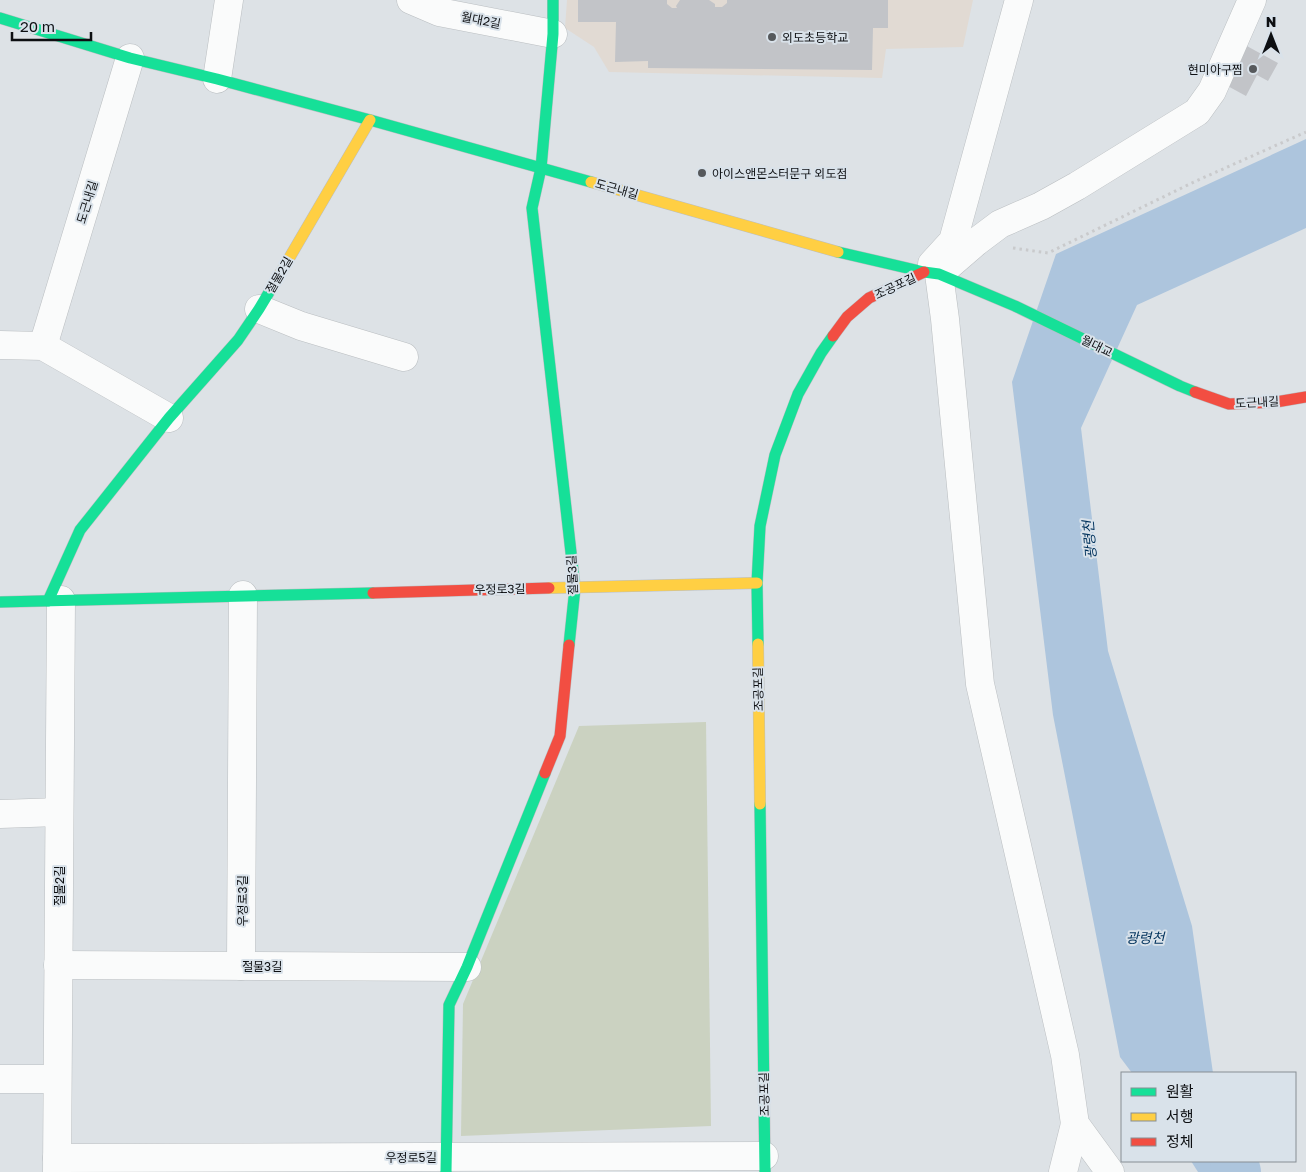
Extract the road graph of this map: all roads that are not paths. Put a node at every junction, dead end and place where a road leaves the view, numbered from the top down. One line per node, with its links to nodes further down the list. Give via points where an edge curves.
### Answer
1 (229, 0): 9 (street)
2 (412, 0): 7 (street, 월대2길, via 439,12)
3 (553, 0): 7 (street)
4 (1019, 0): 12 (street, via 954,241)
5 (1252, 0): 12 (street, via 1212,91 1197,112 1070,190 1000,224)
6 (0, 18): 8 (street, 도근내길)
7 (553, 34): 11 (street)
8 (130, 58): 9 (street, 도근내길); 16 (street, 도근내길)
9 (217, 79): 10 (street, 도근내길)
10 (370, 120): 11 (street, 도근내길); 14 (street, 절물2길)
11 (541, 168): 12 (street, 도근내길, via 845,254); 22 (street, 절물3길, via 532,208)
12 (931, 273): 13 (street, 도근내길); 21 (street, 조공포길, via 870,298 847,317 821,353 798,394 775,455 760,526); 33 (street, via 946,329 980,684 1066,1055)
13 (1014, 306): 18 (street, 월대교)
14 (259, 309): 17 (street, via 301,326); 20 (street, 절물2길, via 238,340)
15 (0, 345): 16 (street)
16 (43, 346): 20 (street)
17 (404, 357)
18 (1180, 386): 19 (street, 도근내길, via 1229,404)
19 (1306, 397)
20 (169, 418): 24 (street, 절물2길, via 80,530)
21 (757, 583): 22 (street, 우정로3길); 35 (street, 조공포길)
22 (575, 588): 23 (street, 우정로3길); 30 (street, 절물3길, via 560,736)
23 (243, 596): 24 (street, 우정로3길); 29 (street, 우정로3길)
24 (54, 601): 25 (street, 우정로3길); 26 (street, 절물2길)
25 (0, 602)
26 (59, 812): 27 (street); 28 (street, 절물2길)
27 (0, 814)
28 (58, 965): 29 (street, 절물3길); 32 (street, 절물2길)
29 (241, 966): 30 (street, 절물3길)
30 (467, 967): 34 (street, 절물3길, via 449,1006)
31 (0, 1079): 32 (street)
32 (57, 1079): 36 (street, 절물2길)
33 (1075, 1124): 37 (street); 38 (street)
34 (446, 1164): 35 (street, 우정로5길); 36 (street, 우정로5길)
35 (764, 1164)
36 (57, 1165)
37 (1064, 1172)
38 (1110, 1172)

